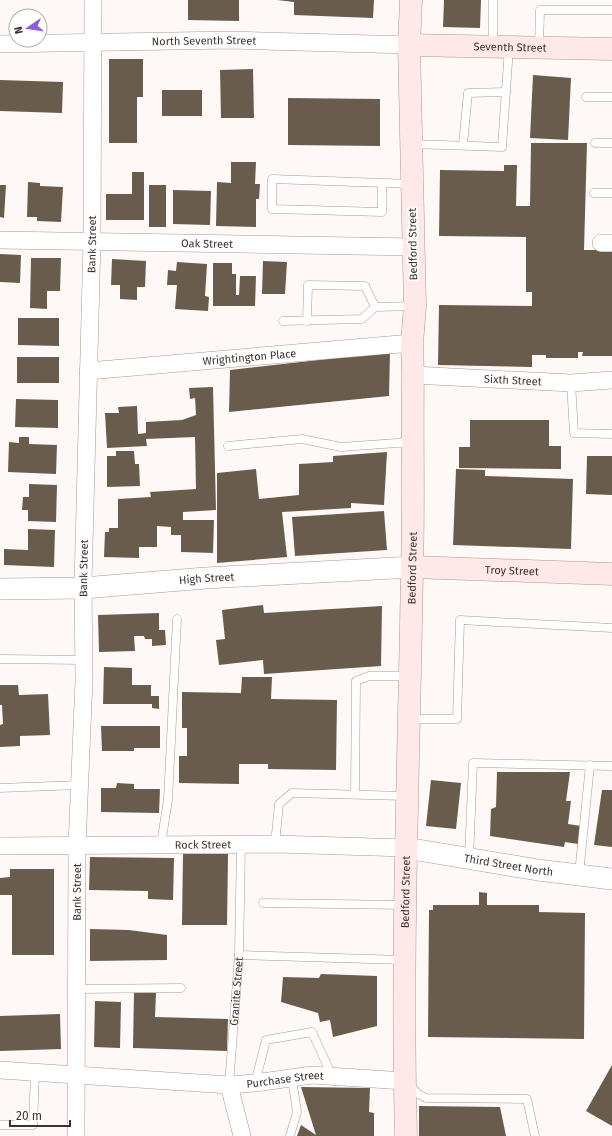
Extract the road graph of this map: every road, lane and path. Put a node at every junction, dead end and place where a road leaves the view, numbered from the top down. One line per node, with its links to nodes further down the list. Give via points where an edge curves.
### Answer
1 (94, 0): 5 (street, Bank Street)
2 (411, 0): 7 (main road, Bedford Street)
3 (493, 0): 8 (lane)
4 (612, 10): 9 (lane, via 540,10)
5 (93, 42): 6 (street, North Seventh Street); 7 (street, North Seventh Street, via 230,40); 23 (street, Bank Street)
6 (0, 44)
7 (409, 45): 8 (main road, Seventh Street); 16 (main road, Bedford Street)
8 (501, 47): 9 (main road, Seventh Street); 11 (lane)
9 (539, 48): 10 (main road, Seventh Street)
10 (612, 49)
11 (506, 92): 17 (lane, via 468,92); 17 (lane, via 502,147)
12 (586, 97): 13 (lane)
13 (612, 97)
14 (595, 143): 15 (lane)
15 (612, 143)
16 (411, 144): 17 (lane); 19 (main road, Bedford Street)
17 (464, 144)
18 (382, 183): 18 (lane, via 272,178 272,209 382,212); 19 (lane)
19 (412, 184): 24 (main road, Bedford Street)
20 (594, 193): 21 (lane)
21 (612, 193)
22 (0, 240): 23 (street, Oak Street)
23 (92, 240): 24 (street, Oak Street); 30 (street, Bank Street)
24 (413, 247): 25 (main road, Bedford Street)
25 (415, 306): 26 (lane); 29 (main road, Bedford Street)
26 (375, 307): 27 (lane, via 362,319); 27 (lane, via 365,286 308,285)
27 (307, 321): 28 (lane)
28 (283, 322)
29 (412, 343): 30 (street, Wrightington Place); 31 (main road, Bedford Street)
30 (88, 371): 39 (street, Bank Street)
31 (413, 375): 33 (street, Sixth Street); 35 (main road, Bedford Street)
32 (612, 380): 33 (street, Sixth Street)
33 (571, 383): 34 (lane, via 574,433)
34 (612, 434)
35 (412, 442): 36 (lane, via 341,447 302,439); 37 (main road, Bedford Street)
36 (228, 446)
37 (412, 567): 38 (main road, Troy Street); 39 (street, High Street, via 206,578); 45 (main road, Bedford Street)
38 (612, 574)
39 (83, 588): 40 (street, High Street); 44 (street, Bank Street)
40 (0, 589)
41 (177, 619): 53 (lane, via 168,800)
42 (612, 628): 46 (lane, via 460,620 457,719)
43 (0, 659): 44 (lane)
44 (84, 660): 49 (street, Bank Street)
45 (410, 676): 46 (main road, Bedford Street); 51 (lane, via 369,676 356,681)
46 (409, 719): 52 (main road, Bedford Street)
47 (590, 765): 48 (lane); 59 (lane, via 473,763); 60 (lane)
48 (612, 766)
49 (80, 786): 50 (lane); 57 (street, Bank Street)
50 (0, 788)
51 (355, 794): 52 (lane); 55 (lane, via 292,793 279,804)
52 (407, 796): 58 (main road, Bedford Street)
53 (161, 844): 54 (street, Rock Street); 57 (street, Rock Street)
54 (241, 844): 55 (street, Rock Street); 64 (lane, Granite Street)
55 (275, 844): 58 (street, Rock Street)
56 (0, 846): 57 (street, Rock Street)
57 (77, 846): 67 (street, Bank Street)
58 (406, 848): 59 (street, Third Street North); 63 (main road, Bedford Street)
59 (469, 858): 60 (street, Third Street North)
60 (579, 874): 61 (street, Third Street North)
61 (612, 879)
62 (263, 903): 63 (lane)
63 (405, 905): 65 (main road, Bedford Street)
64 (239, 955): 65 (lane); 75 (lane, Granite Street)
65 (405, 960): 73 (main road, Bedford Street)
66 (181, 988): 67 (lane)
67 (77, 989): 70 (street, Bank Street)
68 (0, 1070): 69 (street, Purchase Street)
69 (35, 1072): 70 (street, Purchase Street); 76 (lane, via 33,1125)
70 (77, 1076): 75 (street, Purchase Street); 77 (street, Bank Street)
71 (333, 1077): 72 (street, Purchase Street, via 312,1075); 73 (street, Purchase Street); 74 (lane, via 312,1032 266,1040)
72 (292, 1079): 74 (street, Purchase Street); 79 (lane, via 297,1112)
73 (405, 1081): 80 (main road, Bedford Street); 81 (lane, via 426,1098 527,1099)
74 (255, 1083): 75 (street, Purchase Street)
75 (229, 1085): 78 (street, Granite Street)
76 (0, 1125)
77 (76, 1136)
78 (242, 1136)
79 (290, 1136)
80 (406, 1136)
81 (535, 1136)

